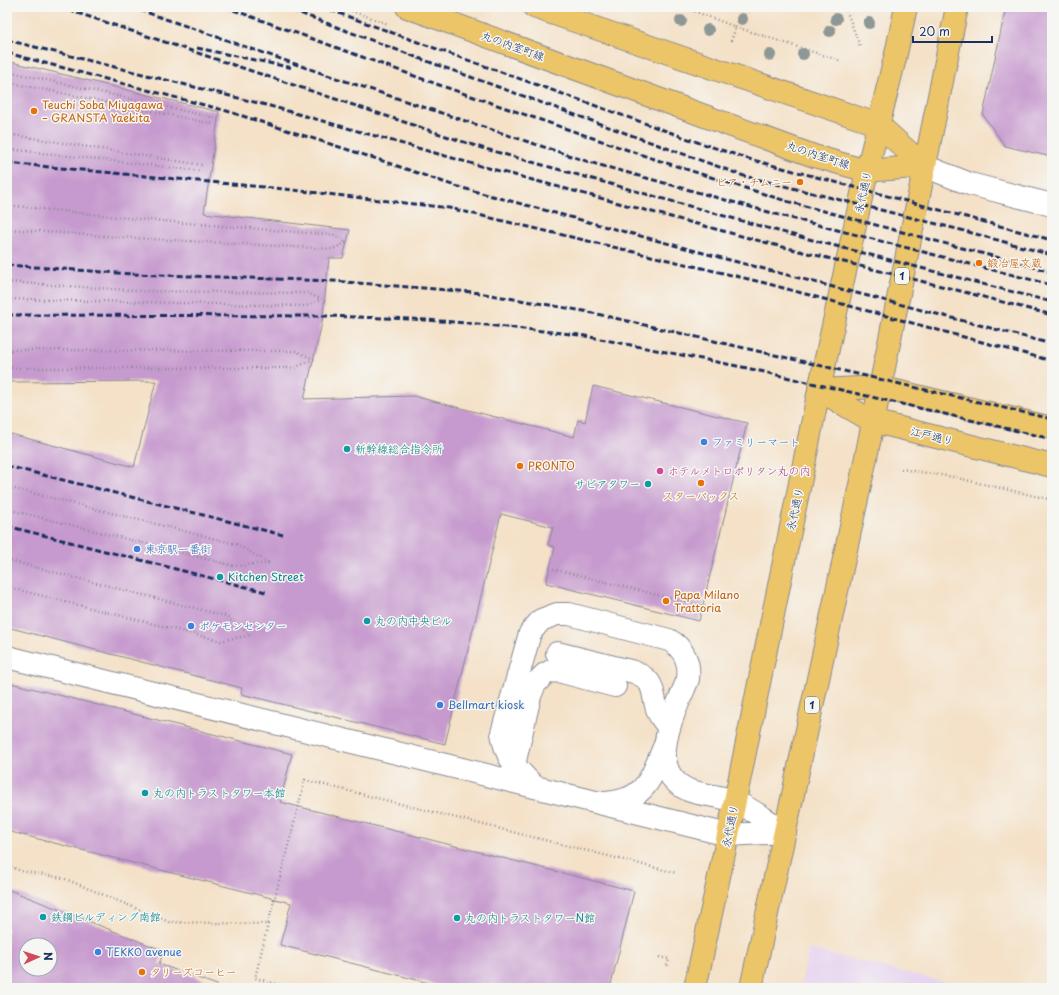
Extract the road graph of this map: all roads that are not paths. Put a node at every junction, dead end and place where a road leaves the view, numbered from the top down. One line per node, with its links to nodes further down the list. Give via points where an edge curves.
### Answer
1 (406, 7): 7 (main road, 丸の内室町線, via 814,156)
2 (534, 7): 5 (main road)
3 (906, 7): 5 (main road, 永代通り)
4 (957, 7): 6 (main road, 1)
5 (879, 125): 6 (main road); 7 (main road, 永代通り)
6 (924, 166): 7 (main road, 丸の内室町線); 8 (street, via 970,184); 9 (main road, 1)
7 (867, 170): 10 (main road, 永代通り)
8 (1052, 206)
9 (879, 387): 10 (main road); 11 (main road, 1); 12 (main road)
10 (819, 390): 11 (main road, 江戸通り); 20 (main road, 永代通り)
11 (872, 421): 13 (main road, 江戸通り); 22 (main road, 1)
12 (1052, 428)
13 (1052, 466)
14 (558, 653): 17 (street, via 634,672 645,678 652,688)
15 (7, 657): 19 (street)
16 (615, 686): 18 (street, via 562,672 552,671 545,674 535,684 530,696)
17 (667, 737): 18 (street, via 688,674 685,656 674,643 568,614 552,616 541,620 528,638 502,733 504,748); 20 (street, via 666,768 678,784 689,790); 21 (street, via 650,780 640,792 618,802)
18 (514, 765): 19 (street)
19 (535, 787): 21 (street)
20 (734, 801): 22 (street); 23 (main road, 永代通り)
21 (603, 804): 23 (street)
22 (785, 832): 23 (street); 25 (main road, 1)
23 (728, 835): 24 (main road, 永代通り)
24 (695, 988)
25 (751, 988)

